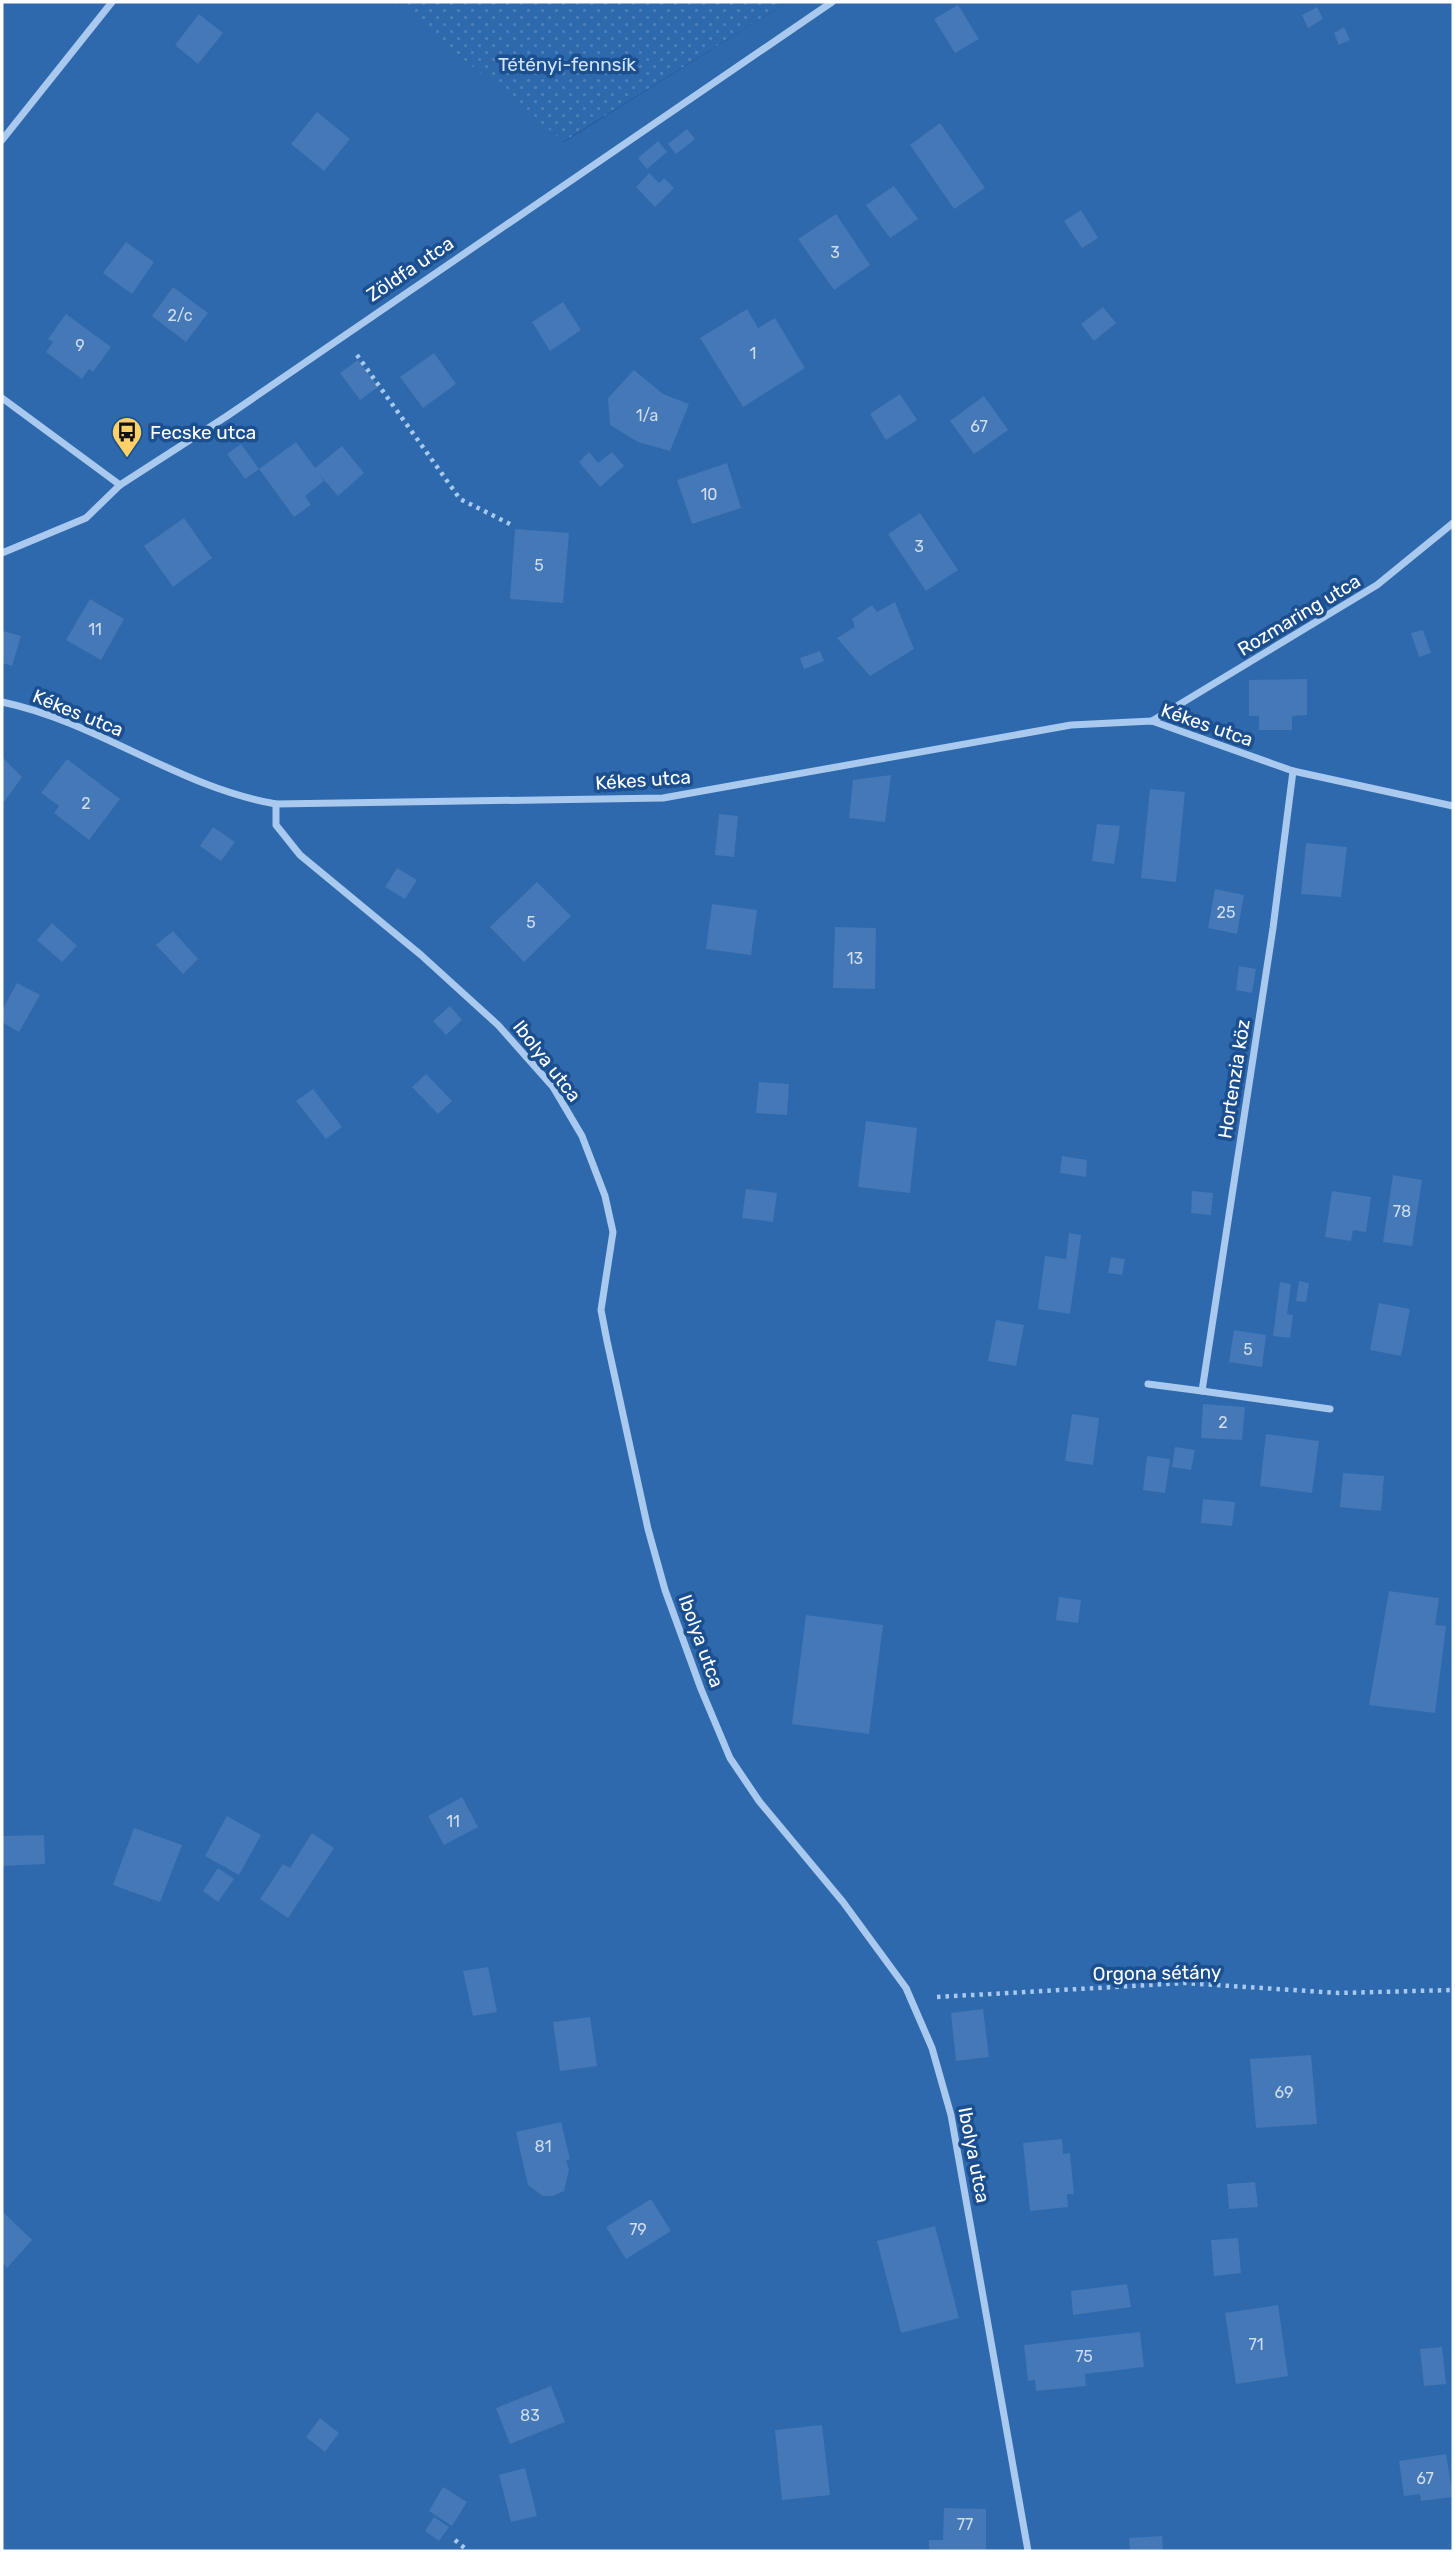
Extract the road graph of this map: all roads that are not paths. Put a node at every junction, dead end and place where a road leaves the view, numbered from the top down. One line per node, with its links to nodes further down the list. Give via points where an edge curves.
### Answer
1 (112, 2): 3 (street)
2 (832, 2): 5 (street, Zöldfa utca)
3 (2, 140)
4 (2, 398): 5 (street)
5 (120, 485): 7 (street, Zöldfa utca, via 86,519)
6 (1453, 523): 9 (street, Rozmaring utca, via 1377,585)
7 (2, 553)
8 (2, 702): 11 (street, Kékes utca, via 61,719 227,793)
9 (1153, 721): 10 (street, Kékes utca); 11 (street, Kékes utca, via 1071,725 663,798)
10 (1293, 771): 12 (street, Kékes utca); 14 (street, Hortenzia köz)
11 (276, 804): 16 (street, Ibolya utca, via 276,825 300,855 498,1025 553,1087 582,1136 613,1232 601,1310 612,1367 648,1529 701,1689 730,1758 906,1988 932,2048 951,2115)
12 (1453, 806)
13 (1147, 1384): 14 (street)
14 (1202, 1391): 15 (street)
15 (1330, 1409)
16 (1028, 2551)

